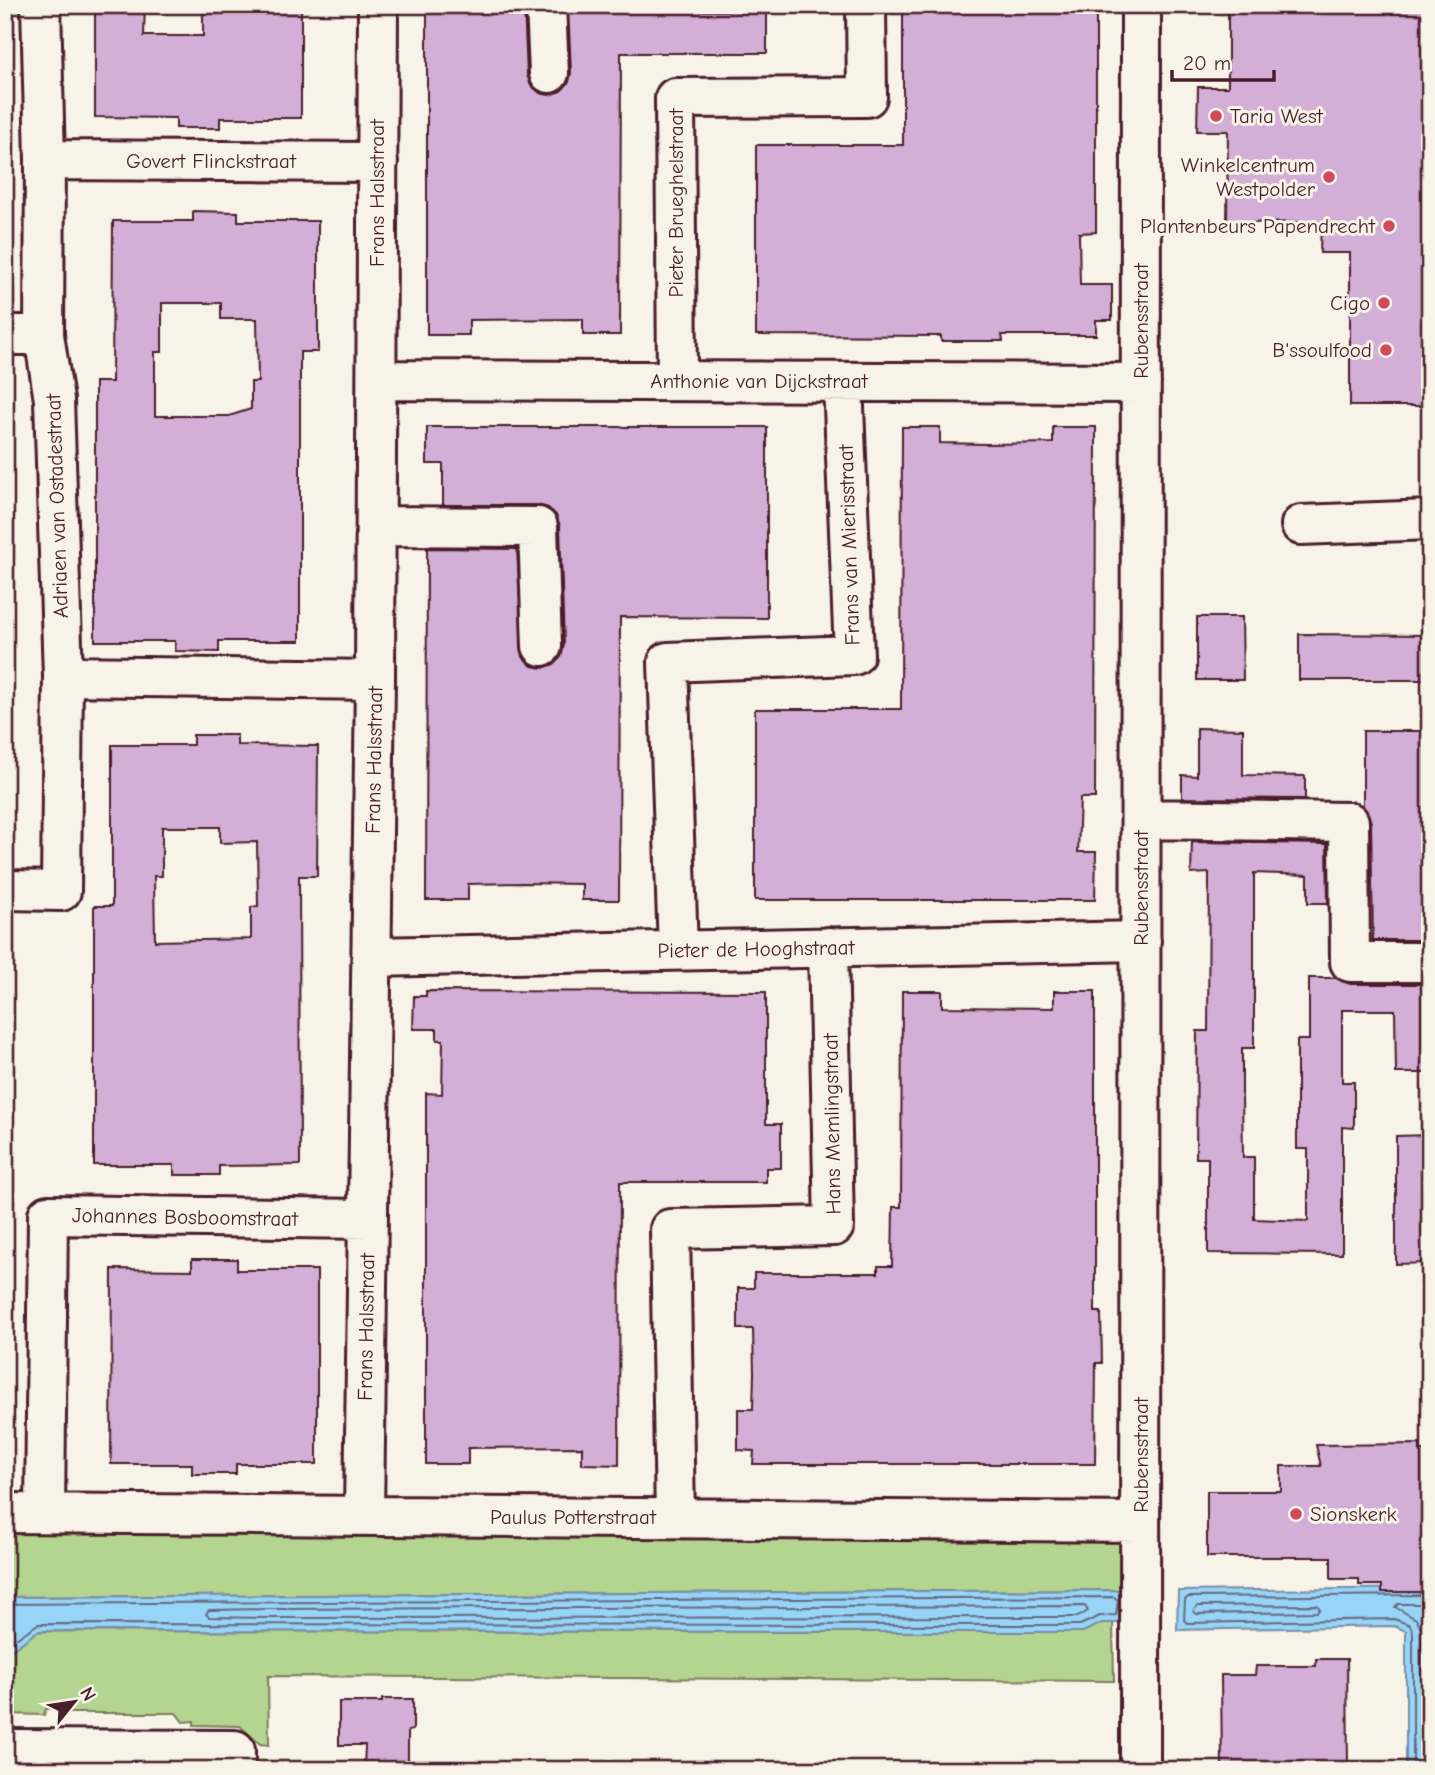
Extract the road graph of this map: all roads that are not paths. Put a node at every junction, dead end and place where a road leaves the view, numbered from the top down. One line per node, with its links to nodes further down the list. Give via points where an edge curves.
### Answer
1 (41, 5): 7 (street)
2 (378, 5): 8 (street, Frans Halsstraat)
3 (546, 5): 6 (street)
4 (866, 5): 12 (street, Pieter Brueghelstraat, via 867,97 675,98)
5 (1141, 5): 14 (street, Rubensstraat)
6 (549, 73)
7 (45, 160): 8 (street, Govert Flinckstraat); 10 (street)
8 (378, 162): 11 (street, Frans Halsstraat)
9 (5, 335): 10 (street)
10 (44, 335): 19 (street, Adriaen van Ostadestraat, via 54,400)
11 (377, 380): 12 (street, Anthonie van Dijckstraat); 17 (street, Frans Halsstraat)
12 (677, 381): 13 (street, Anthonie van Dijckstraat)
13 (844, 382): 14 (street, Anthonie van Dijckstraat); 25 (street, Frans van Mierisstraat, via 854,655 668,662)
14 (1141, 383): 21 (street, Rubensstraat)
15 (1430, 520): 16 (street)
16 (1301, 525)
17 (376, 526): 18 (street, via 538,527); 20 (street, Frans Halsstraat)
18 (542, 646)
19 (63, 676): 20 (street); 22 (street, Adriaen van Ostadestraat, via 61,891)
20 (375, 680): 26 (street, Frans Halsstraat)
21 (1141, 820): 23 (street, Rubensstraat); 27 (street, via 1349,822 1350,962)
22 (5, 890)
23 (1141, 941): 24 (street, Pieter de Hooghstraat); 33 (street, Rubensstraat)
24 (828, 947): 25 (street, Pieter de Hooghstraat); 32 (street, Hans Memlingstraat, via 834,1226 670,1229)
25 (678, 950): 26 (street, Pieter de Hooghstraat)
26 (372, 957): 28 (street, Frans Halsstraat)
27 (1430, 962)
28 (368, 1219): 30 (street, Johannes Bosboomstraat, via 48,1215); 31 (street, Frans Halsstraat)
29 (5, 1513): 30 (street, Paulus Potterstraat)
30 (45, 1513): 31 (street, Paulus Potterstraat)
31 (364, 1516): 32 (street, Paulus Potterstraat)
32 (676, 1518): 33 (street, Paulus Potterstraat)
33 (1140, 1522): 36 (street, Rubensstraat)
34 (5, 1749): 35 (street, via 235,1750)
35 (235, 1770)
36 (1140, 1770)

